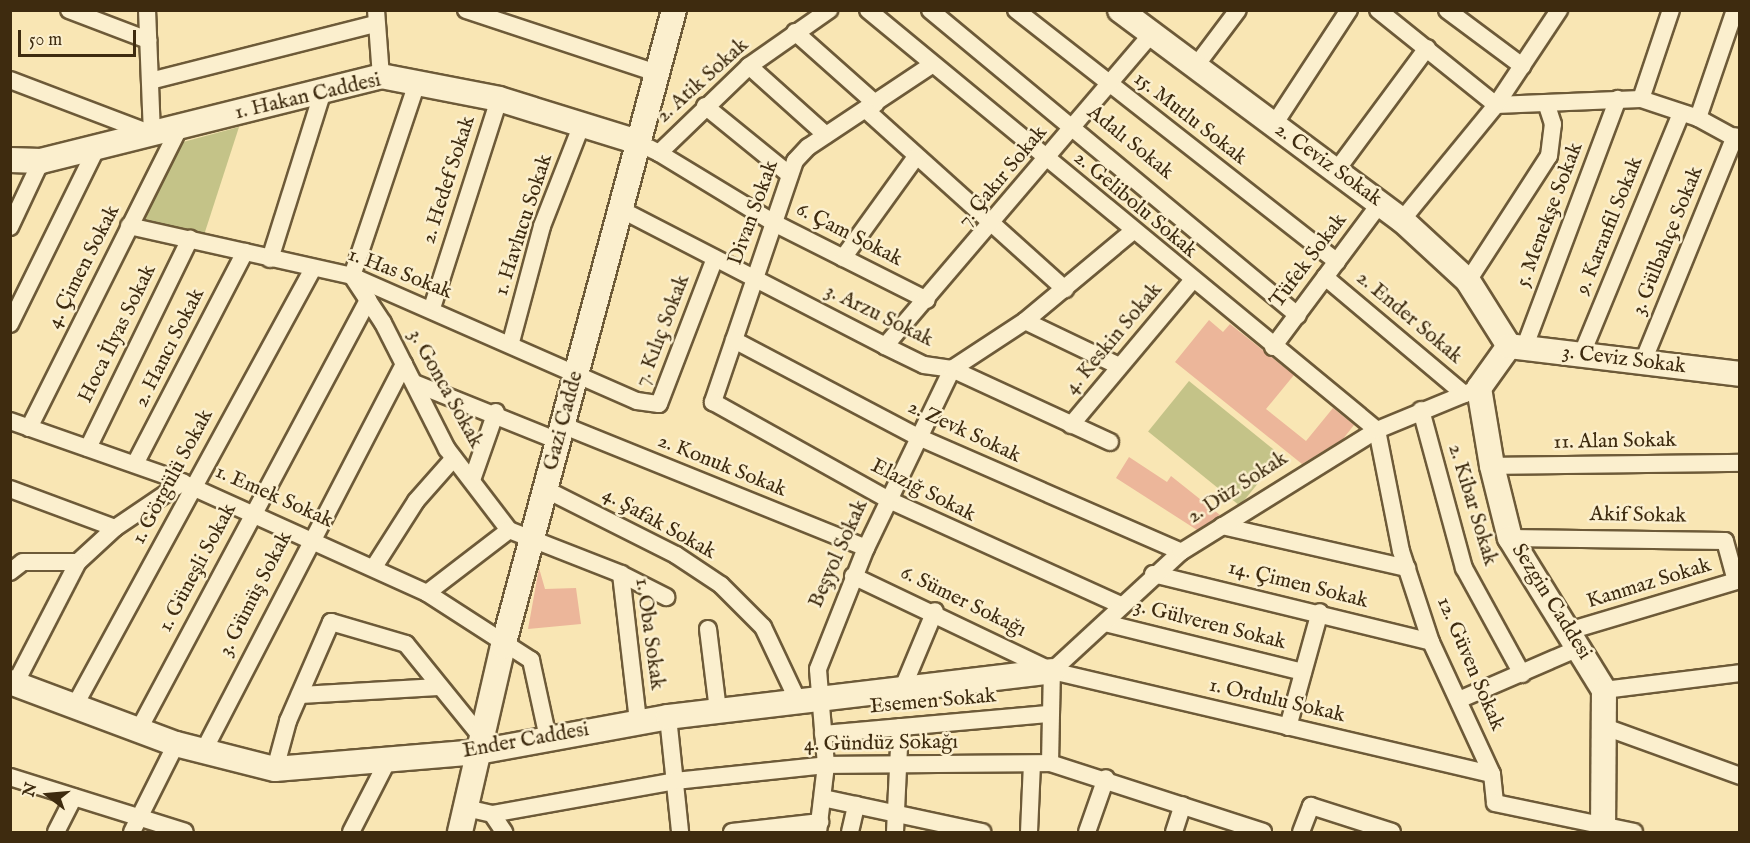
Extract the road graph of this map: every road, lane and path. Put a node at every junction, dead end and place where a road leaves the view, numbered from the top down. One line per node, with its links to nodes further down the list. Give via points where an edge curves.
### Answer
1 (69, 10): 20 (street)
2 (147, 10): 20 (street)
3 (466, 10): 26 (street)
4 (674, 10): 26 (street, Gazi Cadde)
5 (829, 10): 16 (street, 2. Atik Sokak)
6 (868, 10): 23 (street, 2. Gelibolu Sokak)
7 (930, 10): 45 (street, Adalı Sokak)
8 (1016, 10): 31 (street, 15. Mutlu Sokak)
9 (1238, 10): 25 (street)
10 (1349, 10): 43 (street)
11 (1378, 10): 21 (street)
12 (1447, 10): 24 (street)
13 (1559, 10): 24 (street)
14 (1671, 10): 35 (street)
15 (1735, 10): 41 (street)
16 (808, 15): 19 (street, 2. Atik Sokak)
17 (376, 17): 27 (street); 29 (street)
18 (1137, 19): 25 (street, 2. Ceviz Sokak); 31 (street, 7. Çakır Sokak)
19 (795, 32): 22 (street, 2. Atik Sokak); 39 (street)
20 (148, 40): 29 (street)
21 (1427, 48): 36 (street); 56 (street)
22 (750, 66): 37 (street, 2. Atik Sokak); 47 (street)
23 (930, 66): 39 (street, Divan Sokak); 55 (street, 2. Gelibolu Sokak)
24 (1522, 66): 36 (street)
25 (1195, 67): 43 (street, 2. Ceviz Sokak)
26 (657, 73): 49 (street, Gazi Cadde)
27 (381, 76): 30 (street, 1. Hakan Caddesi); 32 (street, 1. Hakan Caddesi)
28 (10, 80): 46 (street)
29 (150, 81): 46 (street)
30 (417, 83): 33 (street, 1. Hakan Caddesi); 73 (street)
31 (1110, 84): 45 (street, 7. Çakır Sokak); 71 (street, 15. Mutlu Sokak)
32 (323, 91): 44 (street, 1. Hakan Caddesi); 70 (street)
33 (499, 99): 42 (street, 1. Hakan Caddesi); 81 (street, 2. Hedef Sokak)
34 (1618, 99): 35 (street); 38 (street); 88 (street, 5. Menekşe Sokak)
35 (1641, 99): 40 (street)
36 (1496, 105): 38 (street); 60 (street)
37 (705, 106): 51 (street, 2. Atik Sokak); 57 (street)
38 (1547, 106): 77 (street, via 1553,124 1549,156)
39 (871, 107): 47 (street, Divan Sokak); 52 (street)
40 (1681, 113): 41 (street); 90 (street, 9. Karanfil Sokak)
41 (1698, 118): 48 (street)
42 (582, 124): 49 (street, 1. Hakan Caddesi); 86 (street, 1. Havlucu Sokak, via 542,226)
43 (1273, 126): 56 (street, 2. Ceviz Sokak)
44 (180, 127): 46 (street, 1. Hakan Caddesi); 62 (street, 4. Çimen Sokak)
45 (1075, 127): 55 (street, 7. Çakır Sokak); 82 (street, Adalı Sokak)
46 (152, 135): 50 (street, 1. Hakan Caddesi)
47 (826, 135): 57 (street, Divan Sokak, via 808,147)
48 (1737, 138): 92 (street, 3. Gülbahçe Sokak)
49 (638, 142): 51 (street, 2. Atik Sokak); 59 (street, Gazi Cadde)
50 (98, 145): 54 (street, 1. Hakan Caddesi); 84 (street)
51 (659, 153): 61 (street, 6. Çam Sokak)
52 (915, 158): 63 (street); 69 (street)
53 (10, 160): 54 (street, 1. Hakan Caddesi)
54 (41, 161): 64 (street)
55 (1046, 161): 63 (street, 7. Çakır Sokak); 65 (street, 2. Gelibolu Sokak)
56 (1336, 171): 58 (street, 2. Ceviz Sokak)
57 (790, 176): 61 (street, Divan Sokak)
58 (1381, 202): 60 (street, 2. Ceviz Sokak); 71 (street, Tüfek Sokak)
59 (620, 209): 68 (street, 3. Arzu Sokak); 95 (street, Gazi Cadde)
60 (1402, 220): 77 (street, 2. Ceviz Sokak)
61 (774, 223): 69 (street, 6. Çam Sokak); 75 (street, Divan Sokak)
62 (129, 226): 66 (street, 1. Has Sokak); 104 (street, 4. Çimen Sokak)
63 (991, 226): 78 (street); 80 (street, 7. Çakır Sokak)
64 (10, 227)
65 (1132, 232): 76 (street, 2. Gelibolu Sokak); 78 (street, 3. Arzu Sokak)
66 (190, 239): 67 (street, 1. Has Sokak); 109 (street, Hoca İlyas Sokak)
67 (245, 252): 70 (street, 1. Has Sokak); 112 (street, 2. Hancı Sokak)
68 (715, 258): 75 (street, 3. Arzu Sokak); 95 (street, 7. Kılıç Sokak, via 659,404 637,401)
69 (843, 258): 80 (street, 6. Çam Sokak)
70 (270, 259): 72 (street, 1. Has Sokak)
71 (1337, 262): 74 (street, Tüfek Sokak)
72 (313, 268): 73 (street, 1. Has Sokak); 115 (street, 1. Görgülü Sokak)
73 (352, 276): 79 (street, 3. Gonca Sokak); 81 (street, 1. Has Sokak)
74 (1325, 278): 82 (street, Tüfek Sokak); 98 (street, 2. Ender Sokak)
75 (754, 279): 85 (street, Divan Sokak); 87 (street, 3. Arzu Sokak)
76 (1192, 281): 89 (street, 2. Gelibolu Sokak); 93 (street, 4. Keskin Sokak)
77 (1468, 281): 88 (street, 2. Ceviz Sokak)
78 (1065, 289): 83 (street, 3. Arzu Sokak)
79 (368, 300): 91 (street, 3. Gonca Sokak); 119 (street, 1. Güneşli Sokak)
80 (927, 300): 87 (street, 7. Çakır Sokak)
81 (432, 308): 86 (street, 1. Has Sokak)
82 (1298, 315): 89 (street, Tüfek Sokak)
83 (1025, 321): 93 (street); 94 (street, 3. Arzu Sokak)
84 (10, 324)
85 (734, 340): 99 (street, Divan Sokak); 107 (street, 2. Zevk Sokak)
86 (511, 342): 95 (street, 1. Has Sokak)
87 (885, 346): 94 (street, 3. Arzu Sokak, via 924,365)
88 (1517, 346): 90 (street, 3. Ceviz Sokak); 98 (street)
89 (1273, 347): 105 (street, 2. Gelibolu Sokak)
90 (1581, 356): 92 (street, 3. Ceviz Sokak)
91 (404, 364): 97 (street, 3. Gonca Sokak); 123 (street, 3. Gümüş Sokak)
92 (1642, 364): 96 (street, 3. Ceviz Sokak)
93 (1119, 366): 103 (street, 4. Keskin Sokak)
94 (952, 369): 103 (street); 107 (street, Beşyol Sokak)
95 (577, 372): 106 (street, Gazi Cadde)
96 (1740, 374)
97 (414, 383): 101 (street, 2. Konuk Sokak); 110 (street, 3. Gonca Sokak)
98 (1471, 391): 100 (street, 2. Düz Sokak); 113 (street, Sezgin Caddesi)
99 (713, 402): 118 (street, Elazığ Sokak)
100 (1421, 410): 105 (street, 2. Düz Sokak); 149 (street, 2. Kibar Sokak, via 1464,568)
101 (496, 412): 106 (street, 2. Konuk Sokak); 114 (street)
102 (10, 421): 104 (street, 1. Emek Sokak)
103 (1071, 425): 108 (street)
104 (29, 428): 109 (street, 1. Emek Sokak)
105 (1377, 430): 120 (street, 2. Düz Sokak); 131 (street, 12. Güven Sokak)
106 (560, 433): 117 (street, Gazi Cadde); 126 (street, 2. Konuk Sokak)
107 (916, 436): 118 (street, Beşyol Sokak); 127 (street, 2. Zevk Sokak)
108 (1110, 442)
109 (88, 448): 112 (street, 1. Emek Sokak)
110 (454, 458): 114 (street, 3. Gonca Sokak); 130 (street, via 416,501)
111 (1740, 463): 113 (street, 11. Alan Sokak)
112 (135, 464): 115 (street, 1. Emek Sokak)
113 (1492, 466): 124 (street, Sezgin Caddesi)
114 (472, 480): 122 (street, 3. Gonca Sokak)
115 (188, 484): 119 (street, 1. Emek Sokak); 121 (street); 157 (street, 1. Görgülü Sokak)
116 (10, 489): 121 (street)
117 (545, 489): 125 (street, Gazi Cadde); 155 (street, 4. Şafak Sokak, via 676,555 721,585 763,627)
118 (889, 500): 126 (street, Beşyol Sokak); 138 (street, Elazığ Sokak)
119 (254, 512): 123 (street, 1. Emek Sokak); 165 (street, 1. Güneşli Sokak)
120 (1222, 526): 127 (street, 2. Düz Sokak); 131 (street)
121 (115, 528): 128 (street)
122 (509, 530): 125 (street, 3. Gonca Sokak); 136 (street)
123 (311, 537): 130 (street, 1. Emek Sokak); 170 (street, 3. Gümüş Sokak)
124 (1510, 537): 135 (street, Akif Sokak, via 1725,541); 143 (street, Sezgin Caddesi)
125 (531, 541): 132 (street, 1. Oba Sokak); 145 (street, Gazi Cadde)
126 (866, 548): 134 (street, Beşyol Sokak)
127 (1181, 552): 133 (street, 2. Düz Sokak)
128 (78, 562): 129 (street); 150 (street)
129 (15, 564)
130 (374, 567): 136 (street, 1. Emek Sokak)
131 (1407, 568): 144 (street, 12. Güven Sokak)
132 (621, 574): 137 (street); 161 (street, 1. Oba Sokak)
133 (1153, 574): 138 (street, 2. Düz Sokak); 140 (street, 14. Çimen Sokak)
134 (854, 576): 139 (street, 6. Sümer Sokağı); 155 (street, Beşyol Sokak)
135 (1738, 580): 143 (street, Kanmaz Sokak)
136 (427, 593): 145 (street, 1. Emek Sokak)
137 (666, 597)
138 (1121, 605): 141 (street, 2. Düz Sokak)
139 (935, 611): 146 (street, 6. Sümer Sokağı); 151 (street)
140 (1320, 612): 144 (street, 14. Çimen Sokak); 147 (street)
141 (1105, 623): 146 (street, 2. Düz Sokak); 147 (street, 3. Gülveren Sokak)
142 (708, 629): 158 (street)
143 (1577, 639): 149 (street, Kanmaz Sokak); 153 (street, Sezgin Caddesi)
144 (1431, 642): 156 (street, 12. Güven Sokak)
145 (503, 646): 167 (street, 1. Emek Sokak, via 531,660); 169 (street, Gazi Cadde)
146 (1052, 671): 151 (street, Ender Caddesi); 159 (street); 162 (street, 1. Ordulu Sokak)
147 (1304, 672): 162 (street)
148 (1740, 673): 153 (street)
149 (1522, 674): 156 (street, Kanmaz Sokak)
150 (13, 683): 157 (street, Ender Caddesi)
151 (904, 685): 155 (street, Ender Caddesi)
152 (439, 687): 154 (street); 154 (street, via 406,644 331,622); 169 (street)
153 (1604, 690): 163 (street, Sezgin Caddesi)
154 (300, 694): 176 (street)
155 (809, 699): 158 (street, Ender Caddesi); 166 (street, Beşyol Sokak)
156 (1461, 699): 177 (street, 12. Güven Sokak)
157 (74, 707): 165 (street, Ender Caddesi)
158 (718, 711): 160 (street, Ender Caddesi)
159 (1048, 714): 164 (street, Esemen Sokak); 172 (street)
160 (668, 717): 161 (street, Ender Caddesi); 181 (street)
161 (638, 722): 167 (street, Ender Caddesi)
162 (1288, 727): 177 (street, 1. Ordulu Sokak)
163 (1605, 727): 178 (street); 191 (street, Sezgin Caddesi)
164 (900, 728): 166 (street, Esemen Sokak); 175 (street)
165 (138, 731): 168 (street, Ender Caddesi)
166 (823, 734): 174 (street, Beşyol Sokak)
167 (548, 738): 169 (street, Ender Caddesi)
168 (176, 744): 170 (street, Ender Caddesi); 189 (street)
169 (480, 745): 171 (street, Ender Caddesi); 186 (street, Gazi Cadde)
170 (202, 752): 176 (street, Ender Caddesi)
171 (388, 760): 176 (street, Ender Caddesi); 194 (street)
172 (1050, 763): 173 (street, 4. Gündüz Sokağı); 179 (street, 4. Gündüz Sokağı)
173 (1032, 764): 175 (street, 4. Gündüz Sokağı); 202 (street)
174 (826, 765): 175 (street, 4. Gündüz Sokağı); 181 (street, 4. Gündüz Sokağı); 183 (street, Beşyol Sokak)
175 (902, 765): 188 (street)
176 (275, 769)
177 (1492, 774): 191 (street, 12. Güven Sokak, via 1495,803)
178 (1740, 776)
179 (1106, 778): 185 (street, 4. Gündüz Sokağı); 203 (street)
180 (11, 780): 182 (street)
181 (675, 782): 187 (street, 4. Gündüz Sokağı); 197 (street)
182 (74, 797): 189 (street); 192 (street)
183 (823, 798): 184 (street); 190 (street, Beşyol Sokak)
184 (856, 805): 188 (street); 199 (street)
185 (1183, 805): 204 (street); 205 (street, 4. Gündüz Sokağı)
186 (466, 808): 187 (street); 195 (street, Gazi Cadde)
187 (492, 814): 196 (street)
188 (899, 814): 200 (street); 201 (street)
189 (135, 825): 193 (street)
190 (819, 827): 198 (street)
191 (1603, 827): 208 (street)
192 (56, 832)
193 (185, 832)
194 (351, 832)
195 (460, 832)
196 (504, 832)
197 (680, 832)
198 (732, 832)
199 (850, 832)
200 (895, 832)
201 (974, 832)
202 (1029, 832)
203 (1087, 832)
204 (1174, 832)
205 (1263, 832)
206 (1301, 832): 207 (street, via 1311,806)
207 (1392, 832)
208 (1634, 832)

